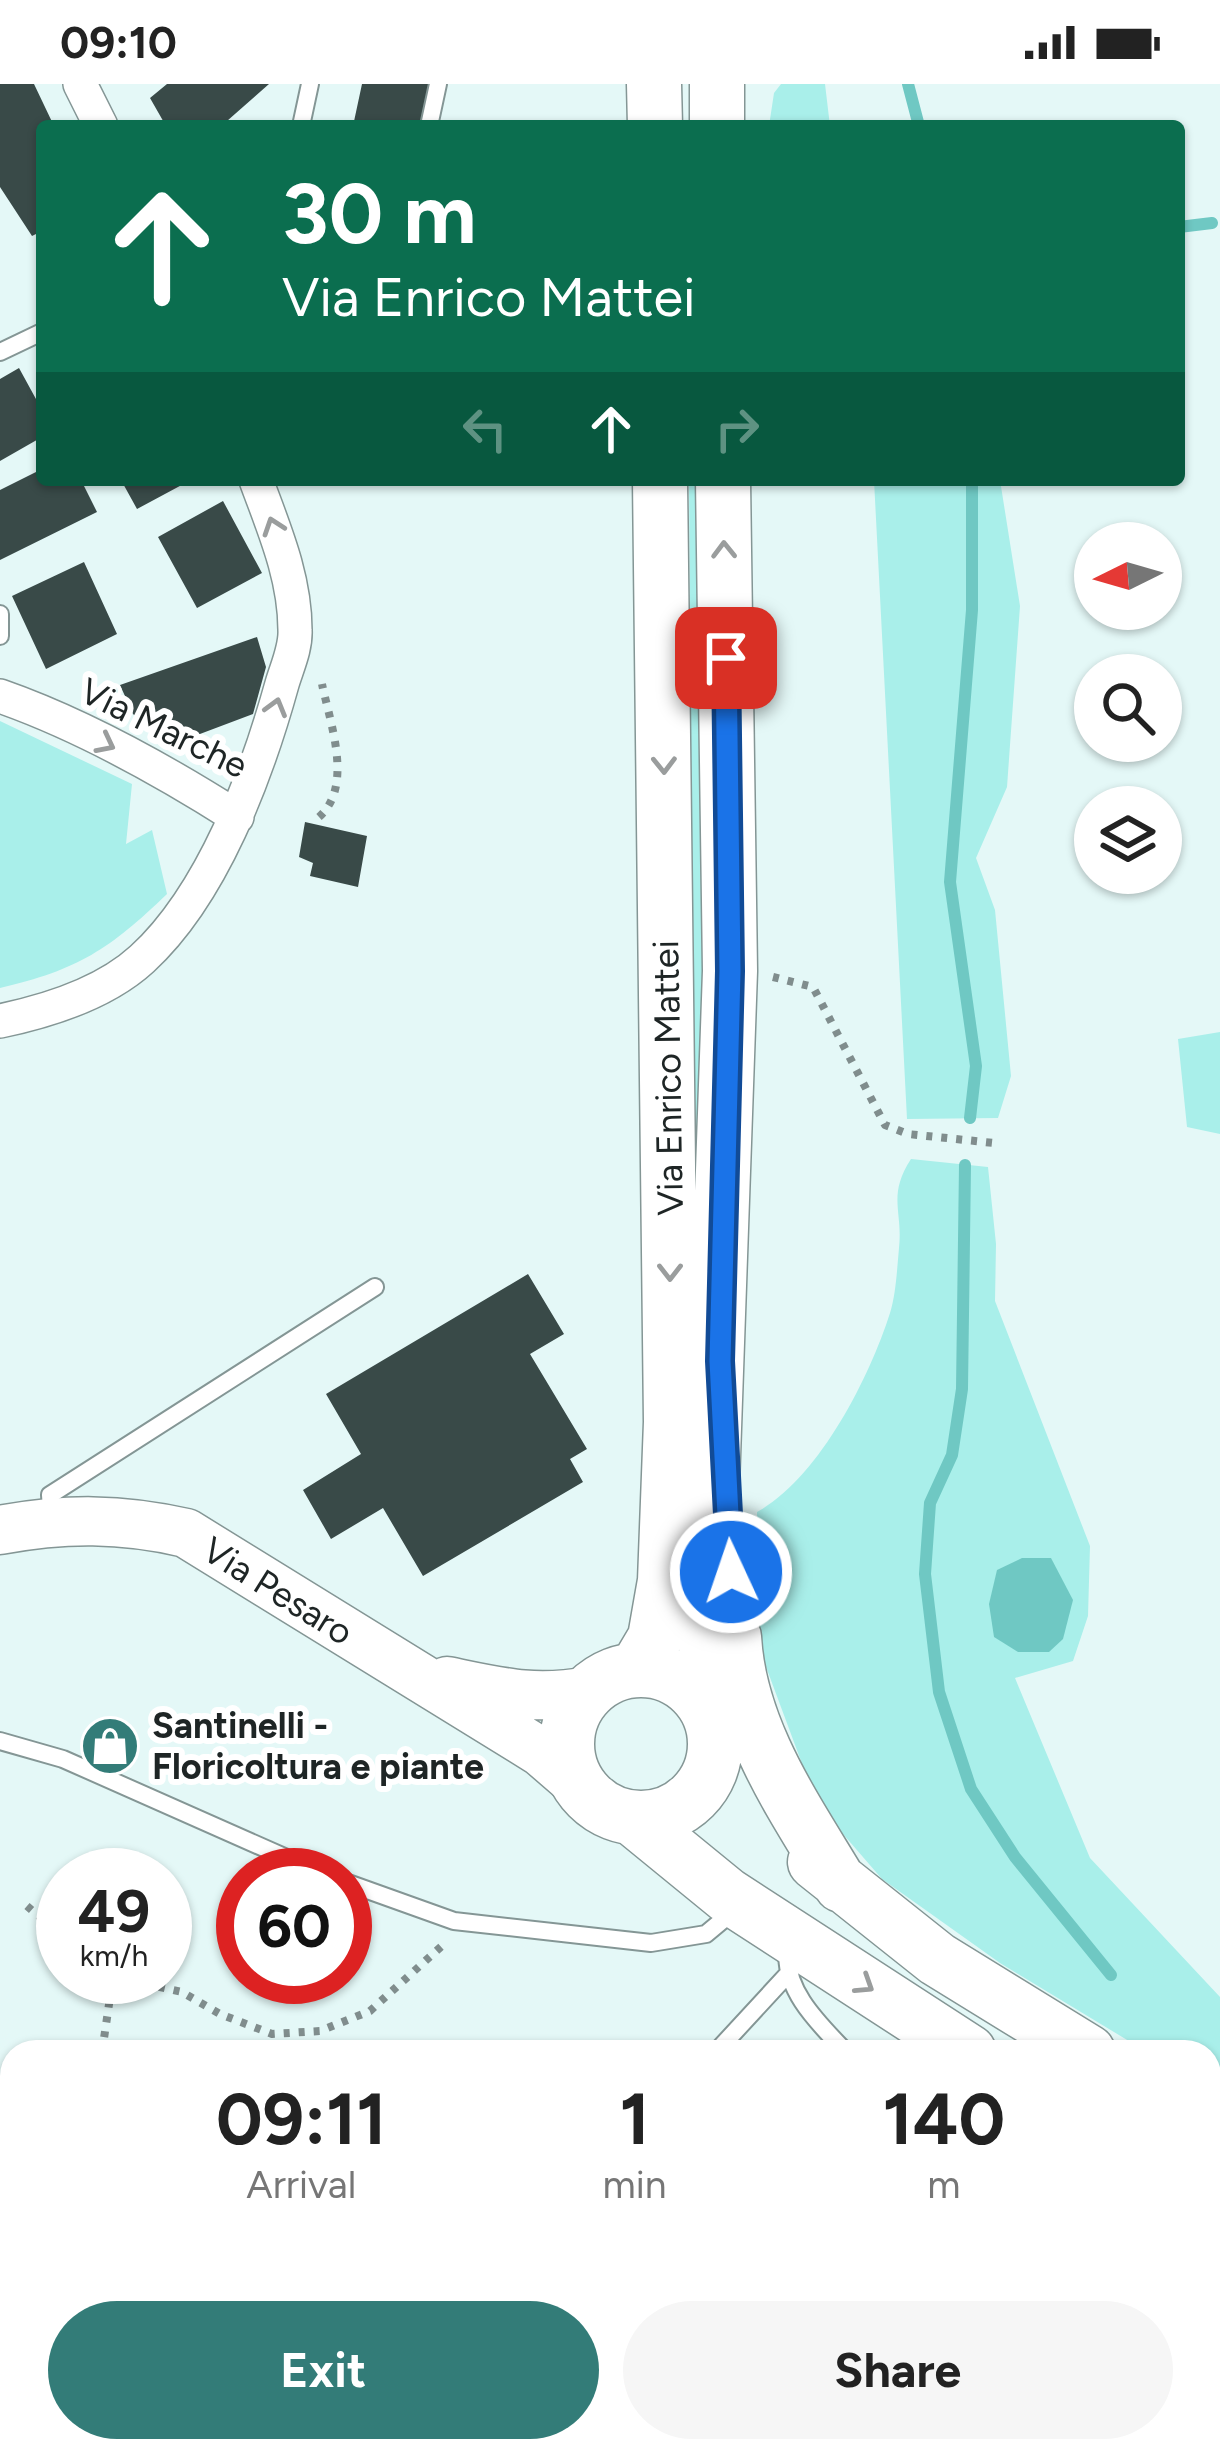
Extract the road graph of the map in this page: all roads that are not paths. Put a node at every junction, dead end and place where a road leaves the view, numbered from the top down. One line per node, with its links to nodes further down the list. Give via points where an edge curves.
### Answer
1 (80, 84): 6 (street)
2 (310, 84): 7 (lane)
3 (438, 84): 8 (lane)
4 (654, 84): 9 (main road)
5 (717, 84): 10 (main road)
6 (98, 120)
7 (302, 120)
8 (430, 120)
9 (655, 120)
10 (717, 120)
11 (36, 335): 12 (lane)
12 (0, 352)
13 (258, 486): 19 (street, Via Marche, one-way to 13, via 296,635 289,573)
14 (660, 486): 26 (main road, Via Enrico Mattei, one-way to 26, via 671,1422 665,1581 656,1638)
15 (723, 486): 22 (main road, Via Enrico Mattei, one-way to 15, via 730,971)
16 (0, 614): 17 (lane)
17 (0, 637)
18 (0, 696): 19 (street, Via Marche, one-way to 19)
19 (237, 817): 20 (street, via 177,919 140,961 91,992)
20 (0, 1021)
21 (375, 1287): 23 (lane, via 50,1495)
22 (720, 1361): 27 (main road, Via Enrico Mattei, via 706,1657); 32 (main road, via 735,1656 774,1774)
23 (52, 1521): 24 (street, Via Pesaro); 25 (street, Via Pesaro, via 123,1519 186,1532)
24 (0, 1530)
25 (407, 1673): 26 (street, Via Pesaro, via 549,1698); 29 (street, Via Pesaro, via 541,1752)
26 (612, 1680): 27 (main road, via 660,1672 681,1681); 29 (main road, via 574,1711 568,1760)
27 (713, 1728): 30 (main road, via 712,1765 692,1797 659,1817); 32 (main road, via 788,1836)
28 (0, 1741): 31 (lane, via 63,1759)
29 (578, 1784): 30 (main road, via 612,1813)
30 (634, 1819): 34 (main road)
31 (264, 1848)
32 (841, 1885): 39 (main road, via 937,1959)
33 (372, 1892): 34 (lane, via 454,1921 668,1942 706,1934)
34 (741, 1905): 35 (main road)
35 (790, 1956): 36 (lane); 37 (lane); 38 (main road, one-way to 38)
36 (725, 2040)
37 (834, 2040)
38 (947, 2040)
39 (1069, 2040)

